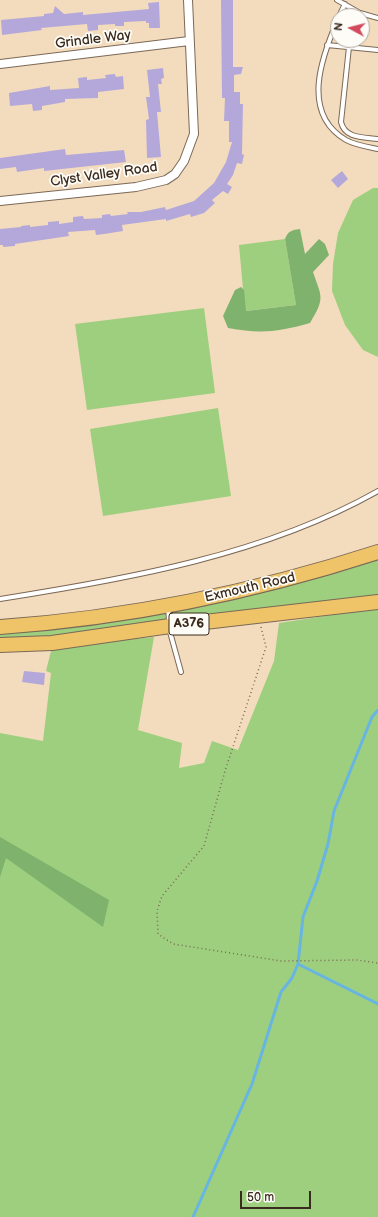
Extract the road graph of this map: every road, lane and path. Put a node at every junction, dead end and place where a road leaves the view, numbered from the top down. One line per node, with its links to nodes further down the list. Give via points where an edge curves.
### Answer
1 (188, 0): 7 (street, Clyst Valley Road)
2 (337, 0): 3 (lane)
3 (345, 4): 4 (lane); 5 (lane, via 360,13)
4 (343, 8)
5 (378, 18)
6 (330, 38): 8 (lane)
7 (189, 41): 13 (street, Grindle Way); 16 (street, Clyst Valley Road, via 194,134 184,161 175,174 166,180 136,187)
8 (327, 45): 9 (lane); 15 (lane, via 320,68 318,91 326,119 338,135 347,141)
9 (330, 45)
10 (350, 48): 14 (lane, via 342,126 351,135)
11 (359, 48): 12 (lane)
12 (378, 50)
13 (0, 64)
14 (378, 139)
15 (378, 149)
16 (0, 201)
17 (378, 491): 19 (lane, via 269,540 154,571)
18 (378, 552): 21 (highway, Exmouth Road / A376, via 298,576)
19 (0, 599)
20 (378, 602): 22 (highway, Exmouth Road / A376)
21 (168, 607): 23 (lane); 24 (highway, Exmouth Road / A376, via 85,619)
22 (258, 616): 23 (highway, Exmouth Road / A376); 27 (path, via 266,647 225,771 204,846 162,896 157,911 158,934 173,944 281,961 357,960)
23 (170, 626): 25 (highway, Exmouth Road / A376, via 52,643); 26 (lane, via 173,648)
24 (0, 627)
25 (0, 645)
26 (181, 672)
27 (378, 963)

